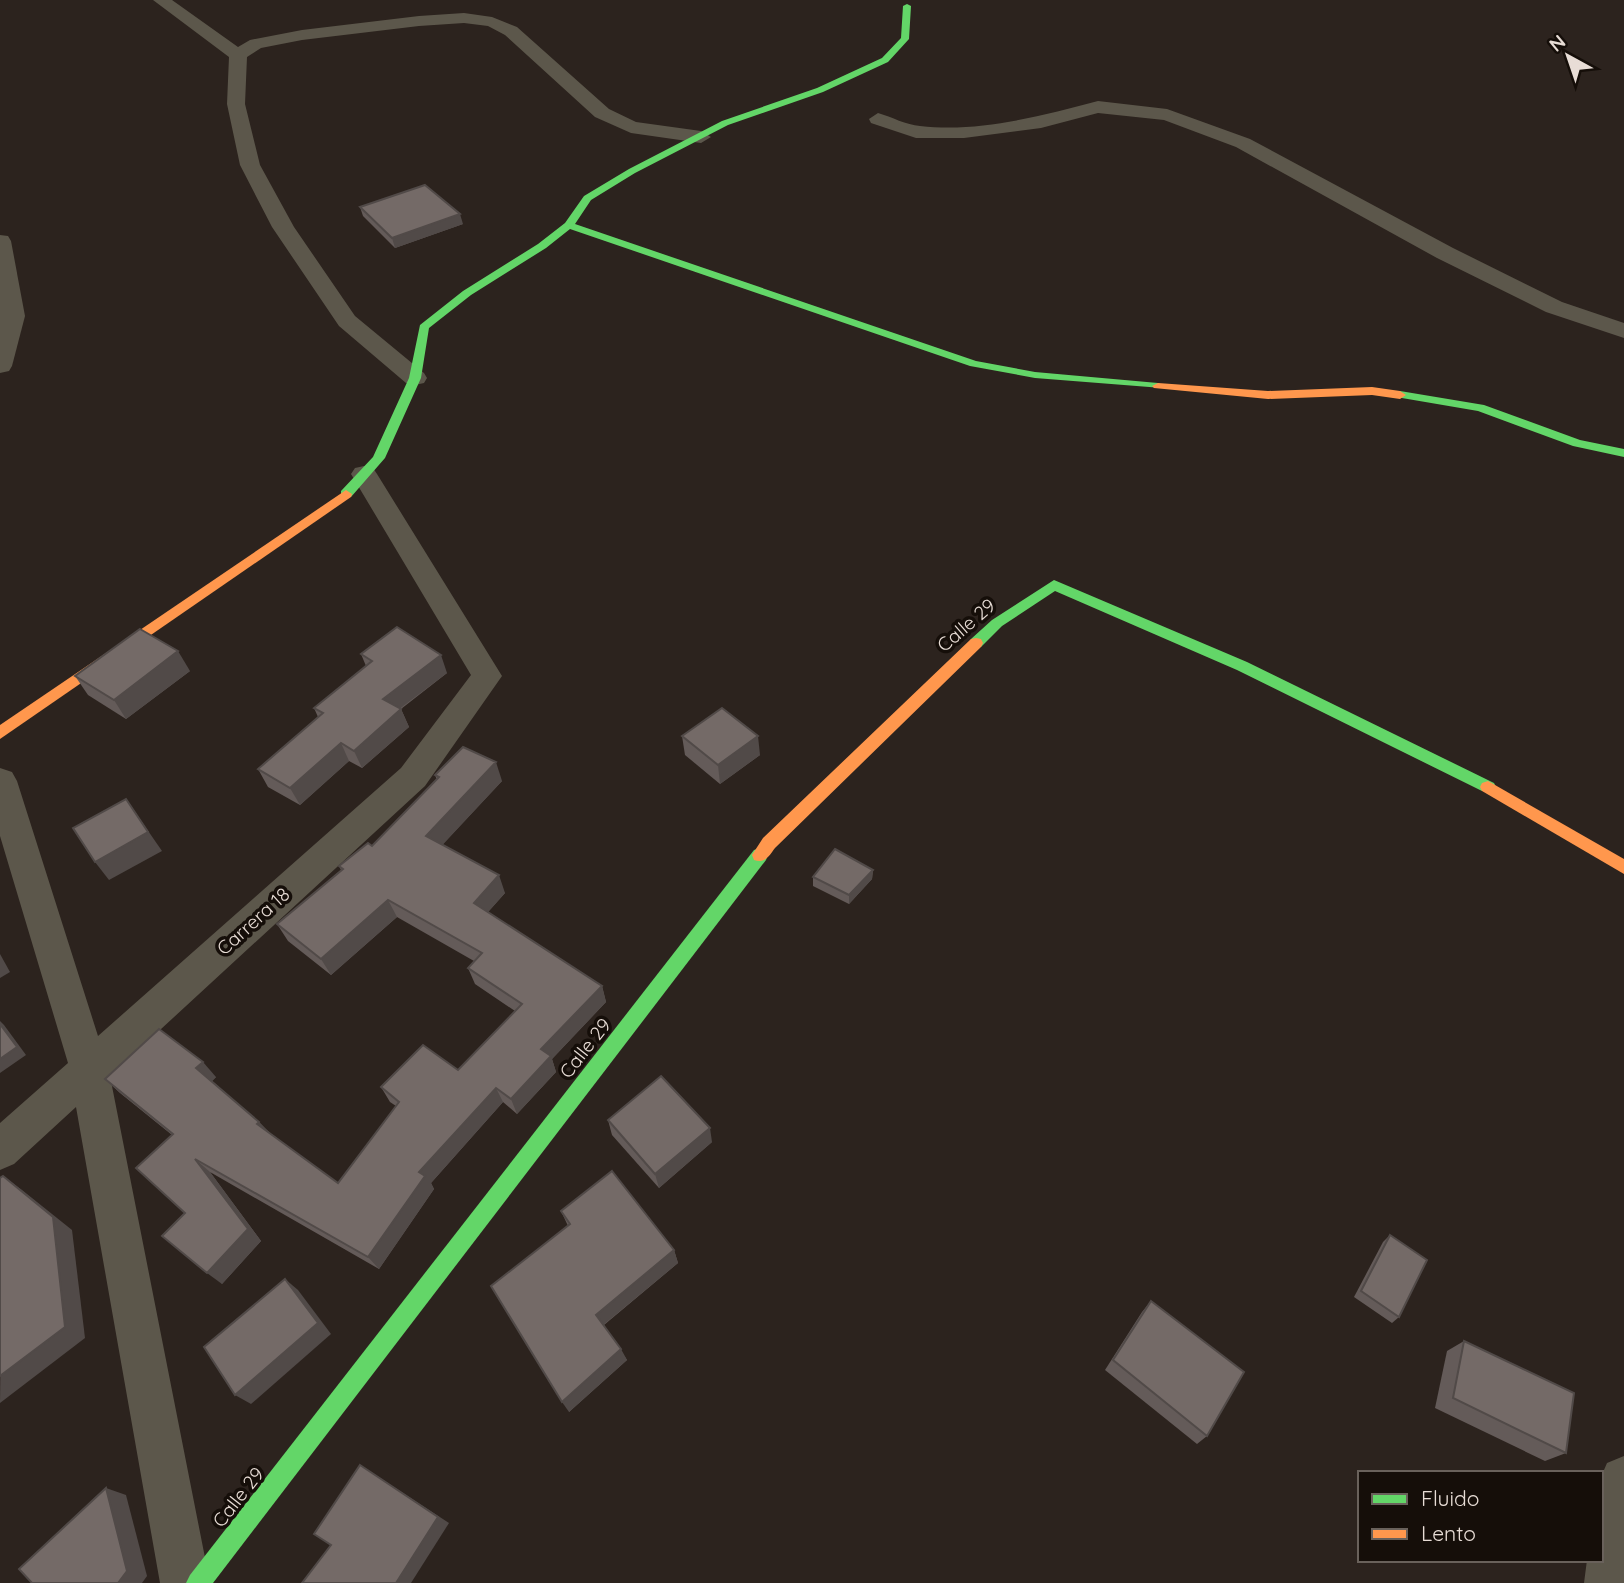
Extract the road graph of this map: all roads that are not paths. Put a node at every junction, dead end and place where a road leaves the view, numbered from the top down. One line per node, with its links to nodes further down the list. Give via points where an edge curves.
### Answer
1 (161, 0): 3 (street)
2 (907, 6): 5 (street, via 905,39 885,60 820,90 725,123)
3 (238, 55): 5 (street, via 256,44 302,35 419,21 464,18 492,22 510,30 602,113 631,127); 10 (street, via 236,104 250,164 283,227 347,321)
4 (878, 119): 8 (street, via 916,132 964,132 1041,122 1098,107 1167,115 1243,143 1554,307)
5 (701, 137): 6 (street, via 587,198)
6 (569, 225): 10 (street, via 424,327); 11 (street, via 974,364 1035,375 1268,395 1373,391 1480,408 1577,443)
7 (0, 241): 9 (street, via 13,317)
8 (1624, 331)
9 (0, 366)
10 (415, 378): 12 (street, via 379,458)
11 (1624, 453)
12 (364, 474): 13 (street, via 344,496); 16 (street, Carrera 18, via 487,676 413,777)
13 (0, 733)
14 (0, 781): 16 (street)
15 (1624, 867): 20 (street, Calle 29, via 1476,780 1241,666 1054,585 997,622 769,843)
16 (89, 1068): 17 (street, Carrera 18); 19 (street)
17 (0, 1150)
18 (1624, 1480): 21 (street)
19 (185, 1583)
20 (198, 1583)
21 (1609, 1583)

